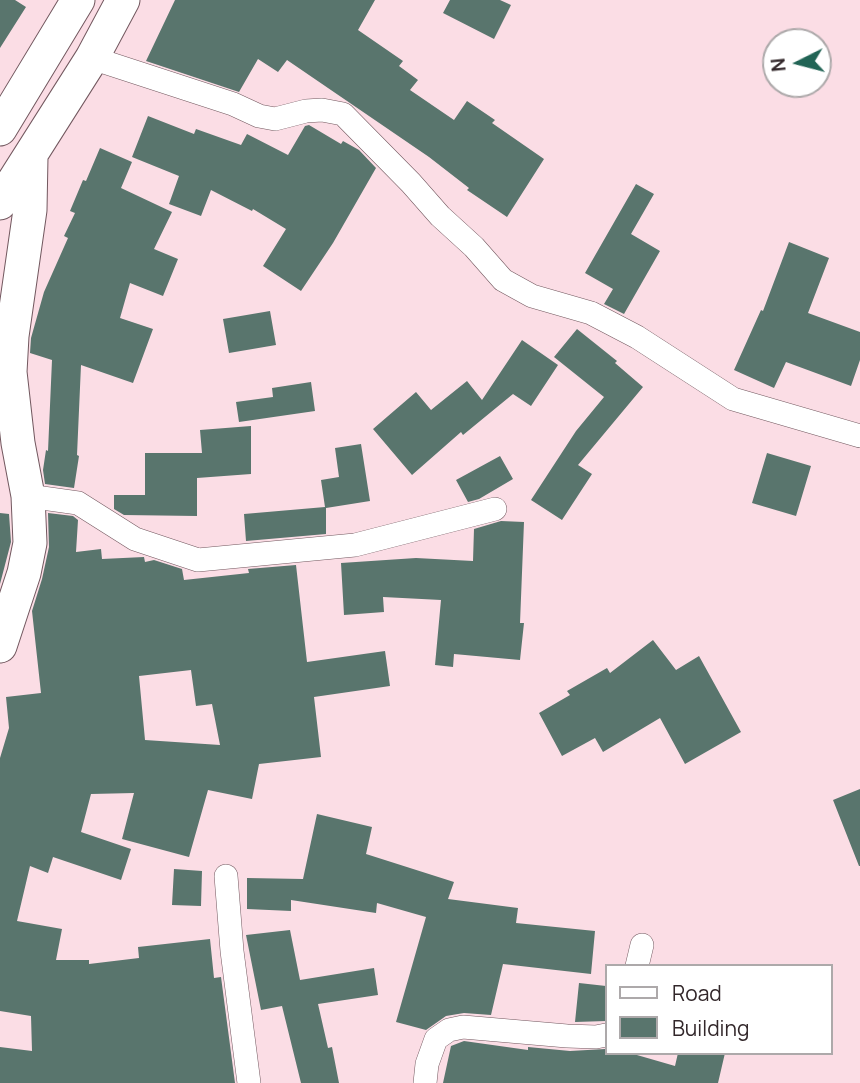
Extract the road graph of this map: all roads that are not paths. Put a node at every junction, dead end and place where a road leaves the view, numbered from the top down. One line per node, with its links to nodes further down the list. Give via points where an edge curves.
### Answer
1 (78, 0): 4 (street)
2 (123, 0): 3 (street)
3 (92, 58): 5 (street); 7 (street, via 259,116 275,119 323,110 344,114 503,280 532,296 603,319 733,399)
4 (0, 129)
5 (31, 157): 6 (street); 8 (street, via 30,210 10,373)
6 (0, 203)
7 (860, 436)
8 (28, 496): 9 (street, via 78,503 135,539 198,560 355,545); 10 (street, via 30,543)
9 (495, 509)
10 (0, 646)
11 (226, 876): 13 (street)
12 (604, 1035): 14 (street, via 449,1030 436,1039)
13 (249, 1083)
14 (425, 1083)

